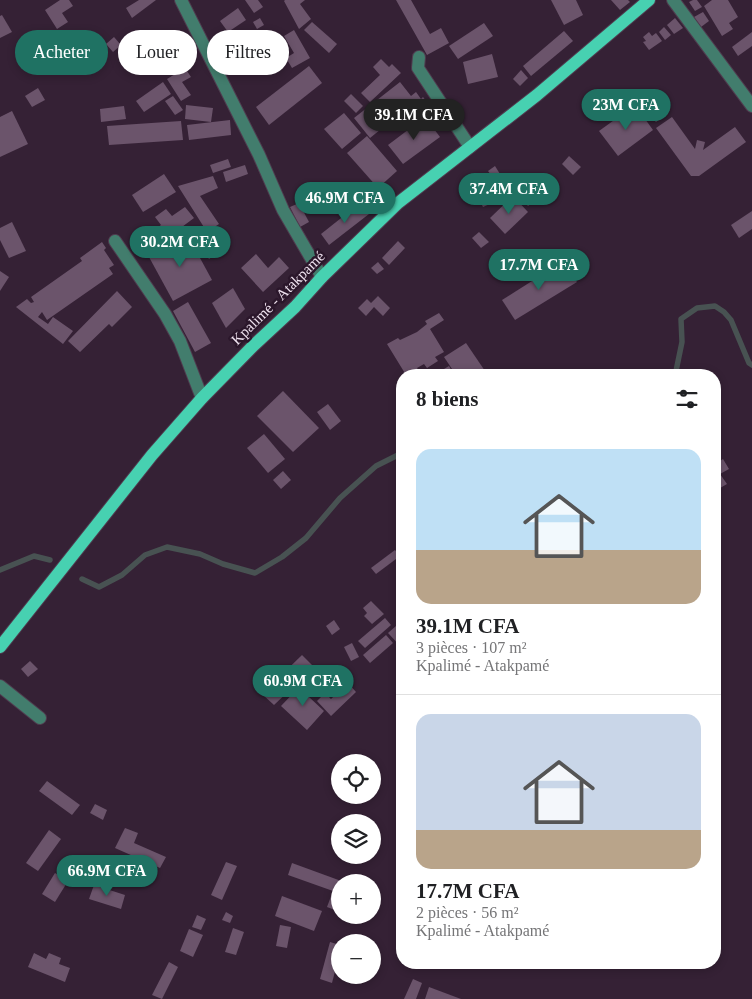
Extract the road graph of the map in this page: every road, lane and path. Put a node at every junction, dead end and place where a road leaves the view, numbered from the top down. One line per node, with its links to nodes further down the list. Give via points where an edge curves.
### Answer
1 (181, 0): 8 (street, via 283,210)
2 (649, 0): 6 (main road, Kpalimé - Atakpamé, via 537,96)
3 (673, 0): 5 (street)
4 (419, 57): 6 (street, via 418,68)
5 (752, 106)
6 (470, 147): 8 (main road, Kpalimé - Atakpamé, via 398,202)
7 (115, 241): 9 (street, via 180,341)
8 (322, 277): 9 (main road, Kpalimé - Atakpamé, via 295,308)
9 (202, 398): 10 (main road, Kpalimé - Atakpamé, via 152,455)
10 (0, 647)
11 (0, 686): 12 (street)
12 (40, 718)

